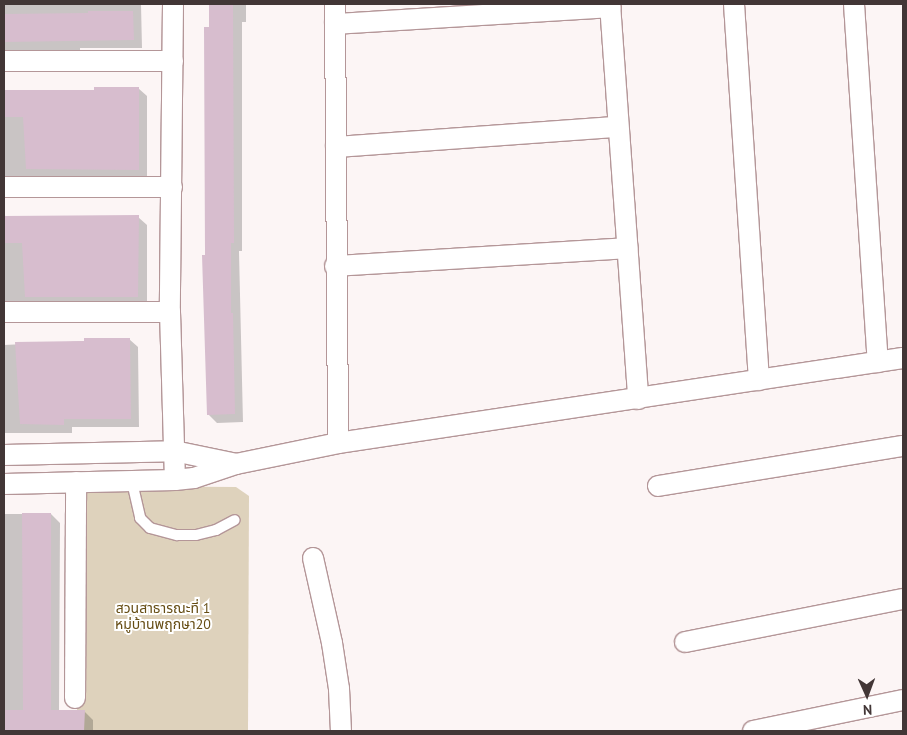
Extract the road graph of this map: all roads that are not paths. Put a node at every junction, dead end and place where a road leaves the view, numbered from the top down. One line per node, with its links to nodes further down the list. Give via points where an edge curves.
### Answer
1 (173, 4): 8 (street)
2 (334, 4): 6 (street)
3 (734, 4): 19 (street)
4 (854, 4): 18 (street)
5 (610, 6): 6 (street); 9 (street)
6 (335, 24): 10 (street)
7 (4, 61): 8 (street)
8 (173, 61): 12 (street)
9 (618, 127): 10 (street); 13 (street)
10 (336, 147): 14 (street)
11 (4, 187): 12 (street)
12 (172, 187): 16 (street)
13 (627, 248): 14 (street); 20 (street)
14 (335, 266): 21 (street)
15 (4, 312): 16 (street)
16 (170, 312): 23 (street)
17 (903, 358): 18 (street)
18 (878, 362): 19 (street)
19 (759, 380): 20 (street)
20 (638, 399): 21 (street)
21 (338, 444): 25 (street)
22 (903, 446): 30 (street)
23 (174, 452): 24 (street); 25 (street); 26 (street)
24 (4, 455)
25 (236, 464): 26 (street, via 194,478)
26 (175, 480): 28 (street)
27 (76, 482): 28 (street); 29 (street); 35 (street)
28 (132, 482): 31 (lane, via 140,518 150,528 177,535 196,535 216,530)
29 (4, 484)
30 (658, 486)
31 (235, 520)
32 (313, 558): 37 (street, via 339,689)
33 (903, 599): 34 (street)
34 (685, 642)
35 (74, 698)
36 (903, 700): 38 (street)
37 (341, 731)
38 (753, 731)

